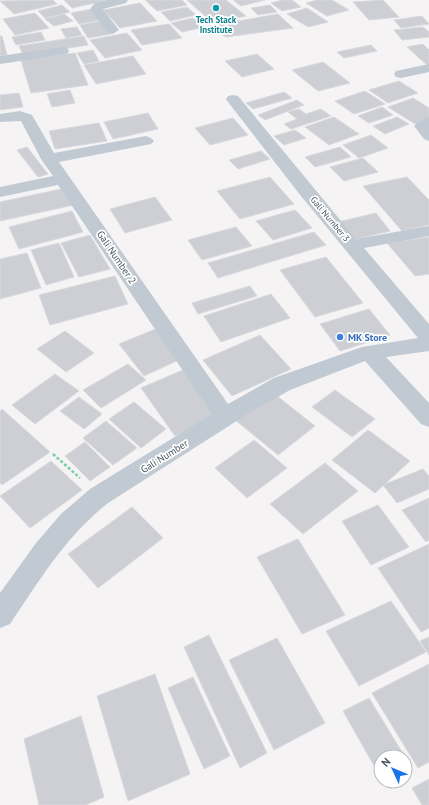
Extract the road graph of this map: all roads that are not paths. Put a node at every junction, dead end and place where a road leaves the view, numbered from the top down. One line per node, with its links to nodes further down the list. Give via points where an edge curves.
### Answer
1 (122, 0): 2 (street, via 96,9)
2 (113, 30)
3 (62, 52): 4 (street)
4 (0, 60)
5 (429, 68): 6 (street)
6 (401, 74)
7 (233, 99): 16 (street, Gali Number 3)
8 (0, 118): 12 (street, Gali Number 2, via 24,116)
9 (429, 122): 10 (street, via 422,126)
10 (429, 136)
11 (146, 141): 12 (street)
12 (49, 159): 13 (street, Gali Number 2)
13 (64, 179): 14 (street); 20 (street, Gali Number 2)
14 (0, 192)
15 (429, 231): 16 (street)
16 (352, 245): 17 (street, Gali Number 3)
17 (429, 338)
18 (429, 344): 19 (street, Gali Number)
19 (369, 352): 20 (street, Gali Number, via 282,384); 21 (street)
20 (226, 418): 22 (street, Gali Number, via 82,508 56,538)
21 (429, 418)
22 (0, 615)

